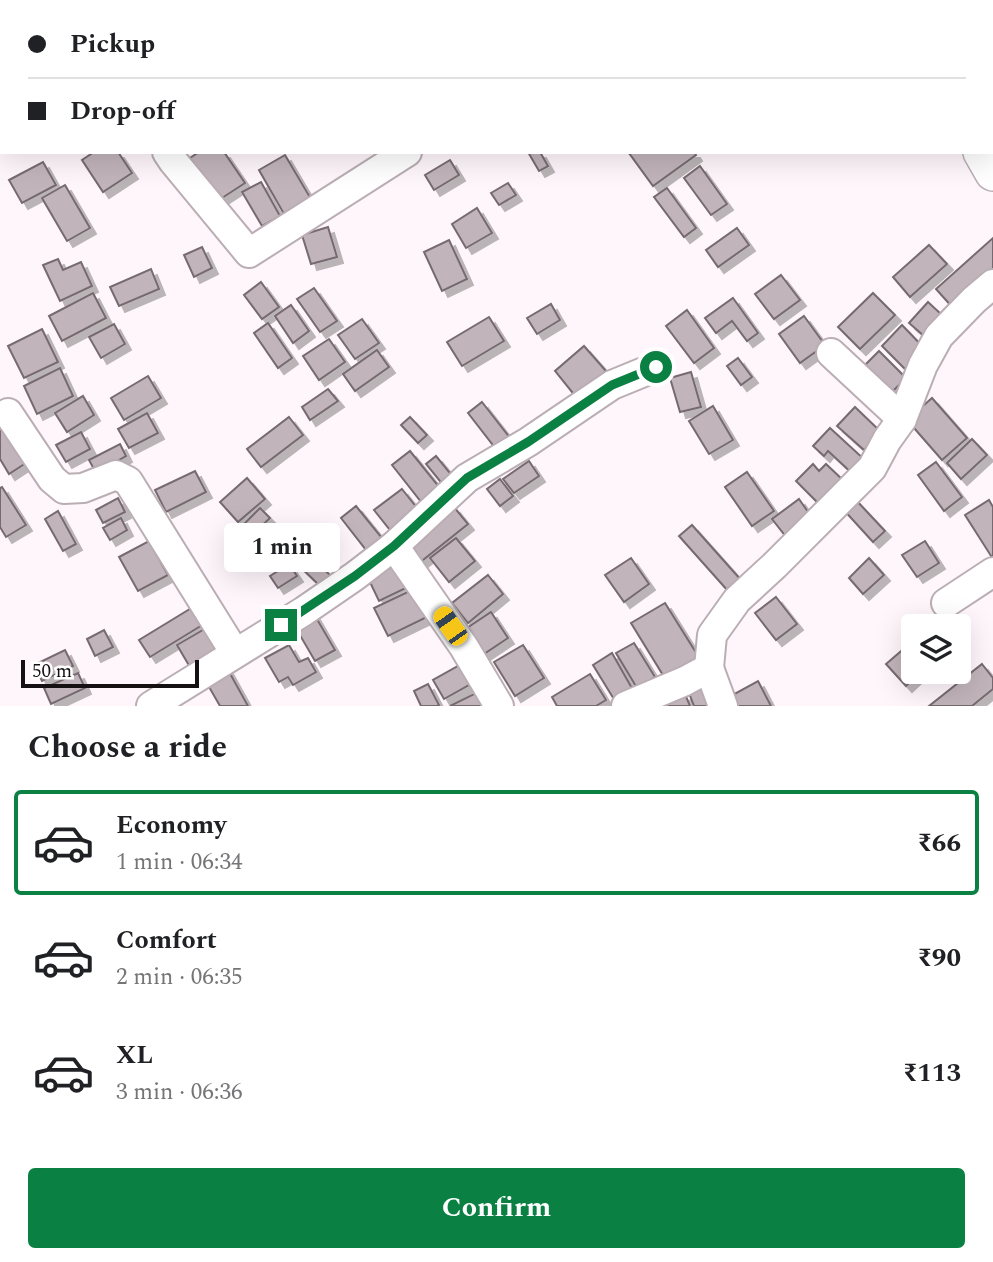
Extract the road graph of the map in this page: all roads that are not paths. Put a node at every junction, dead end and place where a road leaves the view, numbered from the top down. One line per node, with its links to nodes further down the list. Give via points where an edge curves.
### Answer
1 (168, 154): 2 (street, via 249,253)
2 (404, 154)
3 (982, 154): 4 (main road)
4 (993, 173)
5 (993, 284): 9 (street, via 939,336)
6 (831, 353): 9 (street)
7 (656, 367): 10 (street, via 612,385 467,478)
8 (3, 409): 13 (street, via 64,489 83,488 116,475 128,481)
9 (902, 418): 14 (street, via 872,468 737,600 712,635)
10 (394, 546): 13 (street); 16 (street)
11 (993, 572): 12 (street)
12 (946, 603)
13 (235, 653): 15 (street)
14 (709, 668): 17 (street); 18 (street)
15 (151, 705)
16 (499, 705)
17 (625, 705)
18 (723, 705)

